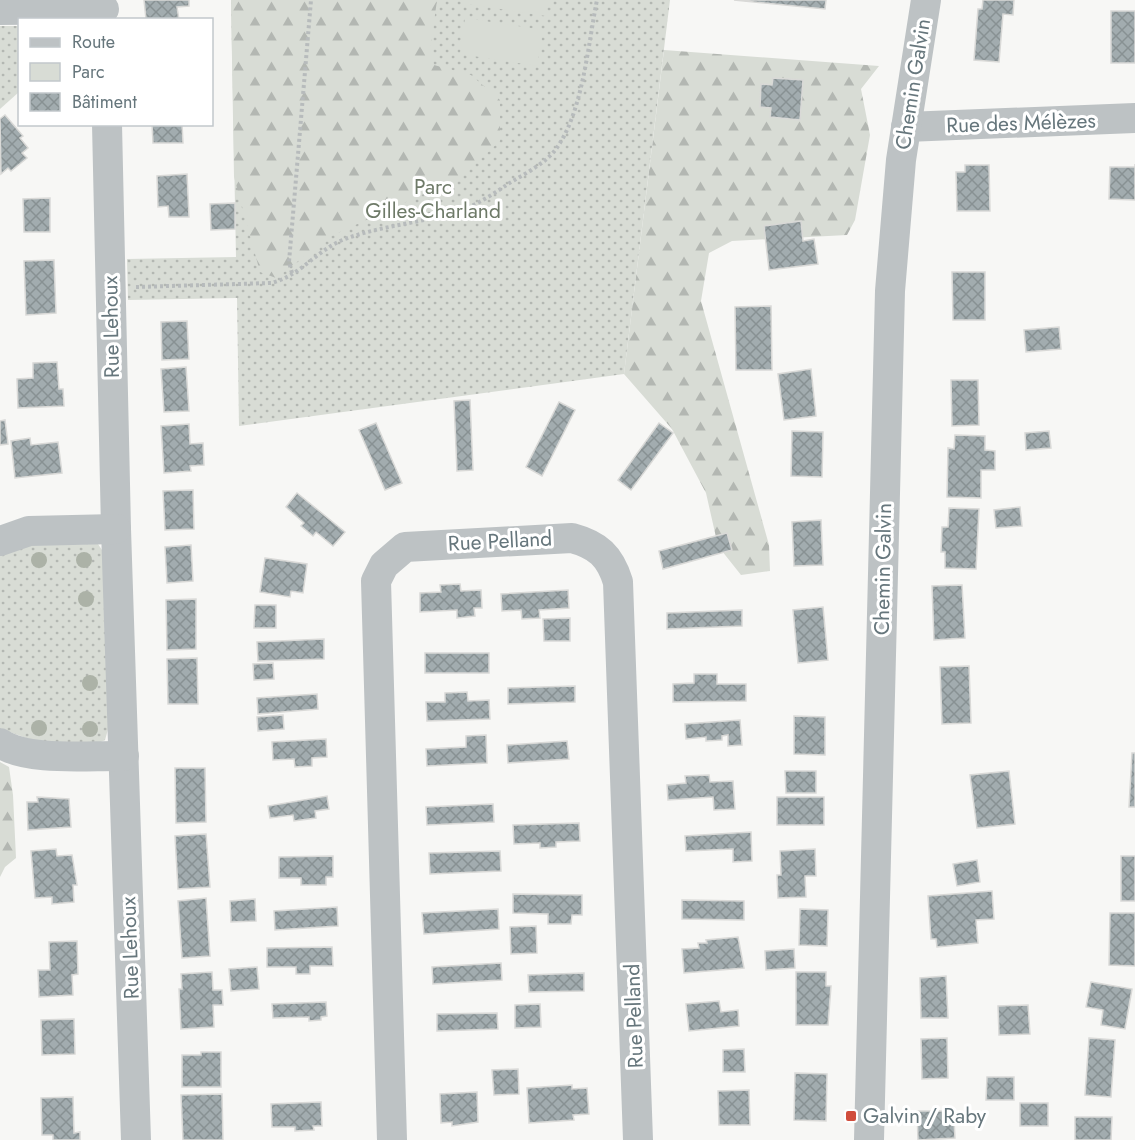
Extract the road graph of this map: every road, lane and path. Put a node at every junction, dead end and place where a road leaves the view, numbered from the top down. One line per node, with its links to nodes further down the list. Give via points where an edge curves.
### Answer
1 (312, 0): 9 (path, via 288,262)
2 (597, 0): 9 (path, via 569,125 556,150 544,161 478,203 457,212 346,239 324,249)
3 (926, 0): 8 (street, Chemin Galvin)
4 (104, 9): 5 (street)
5 (0, 10)
6 (1135, 118): 8 (street, Rue des Mélèzes)
7 (107, 126): 10 (street, Rue Lehoux)
8 (906, 127): 18 (street, Chemin Galvin, via 895,216 887,343)
9 (292, 273): 10 (path, via 271,284)
10 (110, 288): 11 (street, Rue Lehoux)
11 (116, 529): 12 (street, via 29,531); 14 (street, Rue Lehoux)
12 (0, 541)
13 (0, 743): 14 (street, via 30,753)
14 (124, 756): 15 (street, Rue Lehoux)
15 (136, 1140)
16 (392, 1140): 17 (street, Rue Pelland, via 376,581 384,566 405,547 572,538 602,550 613,564 618,582)
17 (638, 1140)
18 (868, 1140)

